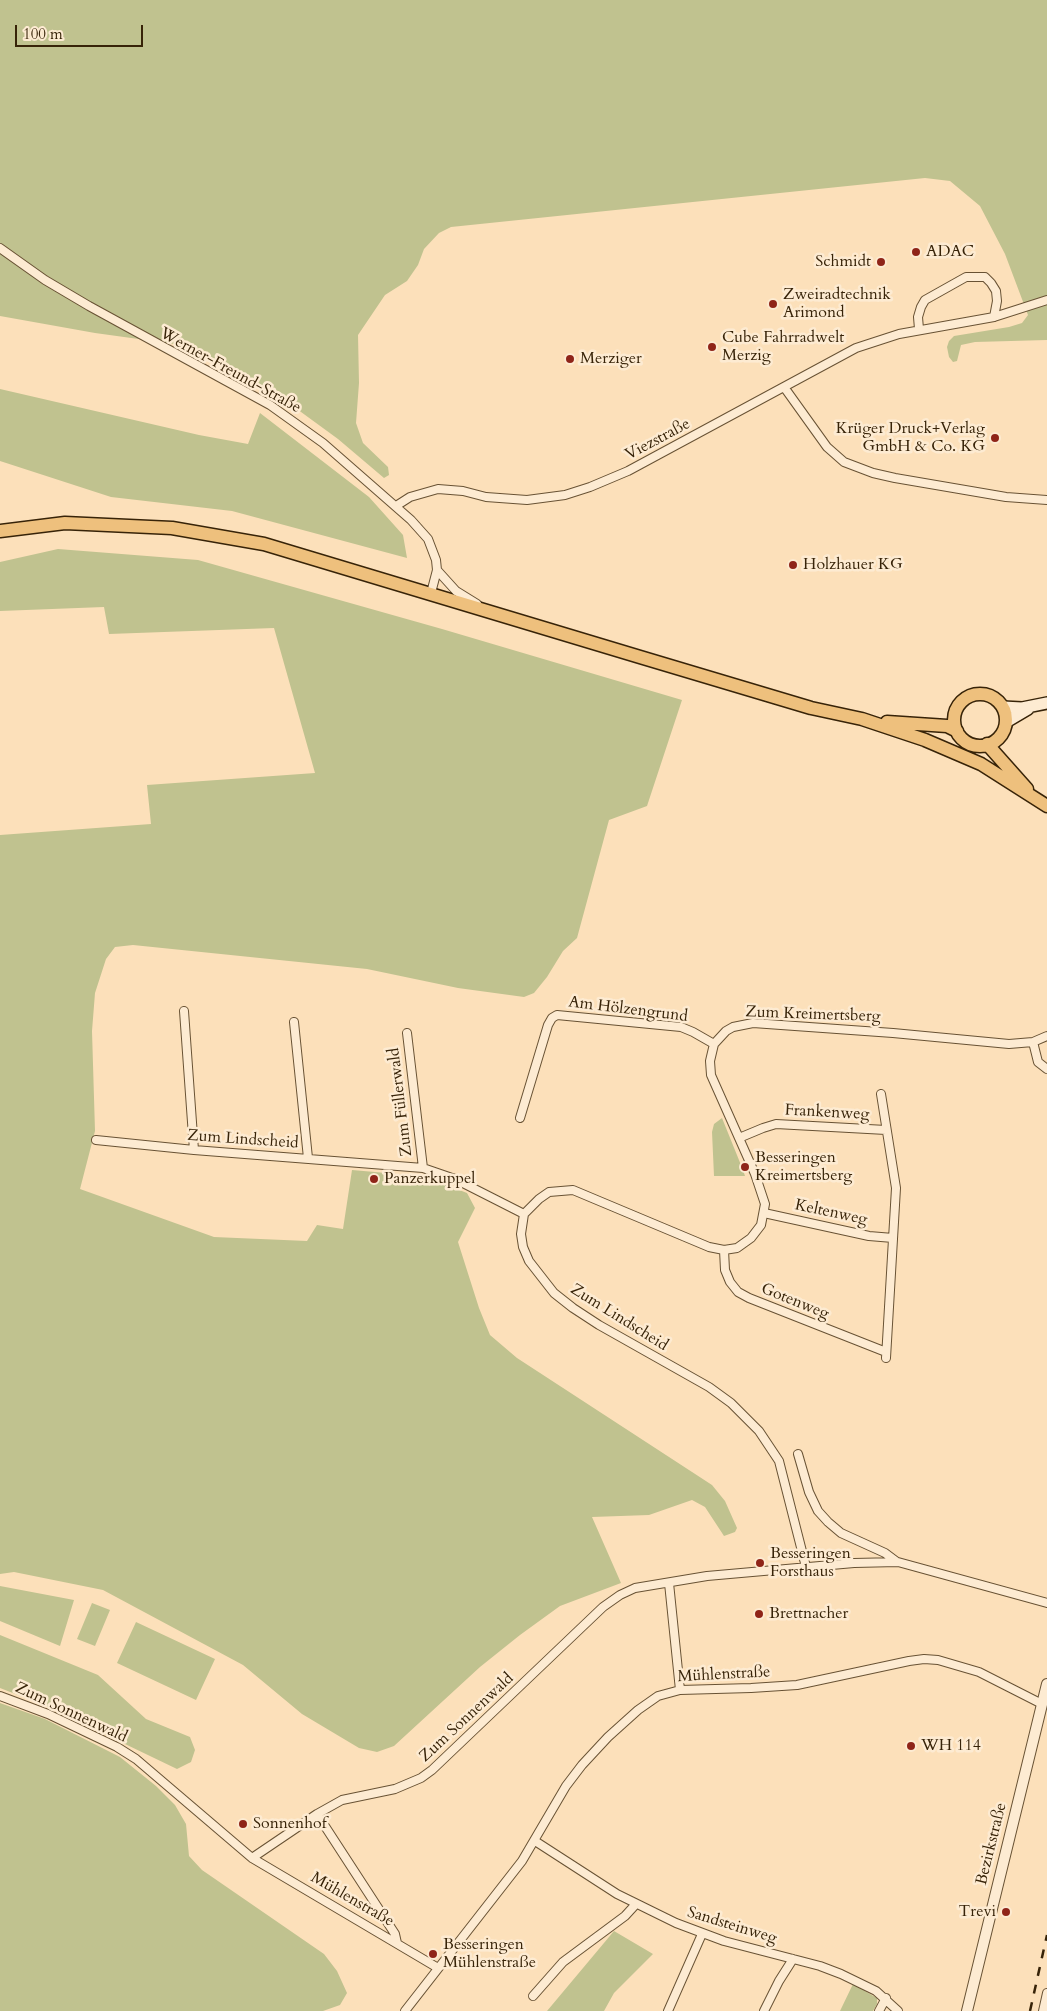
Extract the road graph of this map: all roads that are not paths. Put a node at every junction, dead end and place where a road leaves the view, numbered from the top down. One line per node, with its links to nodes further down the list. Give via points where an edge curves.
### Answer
1 (0, 248): 7 (street, Werner-Freund-Straße, via 89,306 270,405 323,443)
2 (1047, 300): 3 (street, Viezstraße)
3 (994, 317): 4 (street, Viezstraße); 4 (street, via 997,300 991,283 985,278 966,277 925,300 920,307)
4 (919, 328): 5 (street, Viezstraße, via 856,348)
5 (784, 387): 6 (street, via 827,447 844,462 895,478 1006,497); 7 (street, Viezstraße, via 590,488 556,497 526,500 438,489 412,496)
6 (1047, 500)
7 (396, 506): 9 (street, Werner-Freund-Straße, via 428,539)
8 (0, 531): 10 (main road, via 65,523 172,528 264,544)
9 (437, 570): 10 (street, Werner-Freund-Straße); 11 (street, Werner-Freund-Straße, via 456,591)
10 (431, 593): 11 (main road)
11 (496, 613): 16 (main road, via 811,708)
12 (1047, 703): 14 (main road)
13 (1003, 707): 14 (main road); 15 (main road, via 995,698 979,694 964,699); 17 (main road)
14 (1034, 707): 17 (main road)
15 (955, 712): 18 (main road, via 949,717); 19 (main road)
16 (862, 719): 18 (main road); 21 (main road, via 966,756)
17 (1006, 722): 20 (main road, via 1002,733)
18 (906, 723): 19 (main road, via 947,726)
19 (957, 731): 20 (main road, via 971,744)
20 (991, 742): 21 (main road, via 1012,772)
21 (1047, 806)
22 (184, 1011): 34 (street)
23 (294, 1022): 35 (street)
24 (407, 1033): 36 (street, Zum Füllerwald)
25 (1047, 1036): 26 (street, Zum Kreimertsberg)
26 (1033, 1042): 27 (street, Zum Kreimertsberg, via 1009,1044 753,1023 726,1031); 28 (street, via 1038,1062)
27 (714, 1044): 30 (street, Am Hölzengrund, via 681,1027 557,1016 548,1025); 32 (street, via 711,1075)
28 (1047, 1069)
29 (880, 1094): 31 (street, Frankenweg)
30 (520, 1118)
31 (886, 1130): 32 (street, Frankenweg, via 776,1124); 39 (street, Frankenweg, via 896,1188)
32 (738, 1138): 37 (street, via 762,1191)
33 (96, 1140): 34 (street, Zum Lindscheid)
34 (194, 1150): 35 (street, Zum Lindscheid)
35 (308, 1158): 36 (street, Zum Lindscheid)
36 (422, 1168): 38 (street, Zum Lindscheid, via 455,1179)
37 (764, 1213): 39 (street, Keltenweg, via 869,1236); 40 (street, via 761,1225 751,1238 737,1248)
38 (524, 1214): 40 (street, via 549,1192 573,1190 691,1241); 43 (street, Zum Lindscheid, via 522,1234 526,1254 554,1293 599,1325 709,1387 738,1409 759,1431 779,1461)
39 (893, 1238): 40 (street, Gotenweg, via 886,1355 738,1292 725,1270)
40 (724, 1250)
41 (798, 1454): 42 (street, Zum Sonnenwald, via 809,1492 828,1522 841,1533)
42 (898, 1562): 43 (street, Zum Sonnenwald); 45 (street, Zum Sonnenwald)
43 (806, 1567): 44 (street, Zum Sonnenwald, via 707,1576)
44 (669, 1583): 47 (street); 50 (street, Zum Sonnenwald, via 635,1588 611,1601 455,1749 420,1778 395,1789 342,1800)
45 (1047, 1603)
46 (1047, 1684): 49 (street, Bezirkstraße)
47 (680, 1690): 49 (street, Mühlenstraße, via 797,1685 909,1661 931,1660 979,1672); 51 (street, Mühlenstraße, via 649,1702 608,1737 566,1786)
48 (0, 1696): 52 (street, Zum Sonnenwald, via 90,1733 136,1759)
49 (1042, 1704): 66 (street, Bezirkstraße)
50 (317, 1814): 52 (street, Zum Sonnenwald); 55 (street)
51 (535, 1841): 53 (street, Sandsteinweg, via 586,1876); 57 (street, Mühlenstraße)
52 (252, 1858): 55 (street, Mühlenstraße)
53 (636, 1904): 54 (street, Sandsteinweg); 59 (street, via 625,1916 563,1962)
54 (702, 1934): 56 (street, Sandsteinweg); 62 (street)
55 (398, 1943): 57 (street, Mühlenstraße)
56 (792, 1959): 60 (street, Sandsteinweg, via 841,1974); 63 (street)
57 (438, 1968): 61 (street, Mühlenstraße)
58 (1047, 1993): 67 (street)
59 (533, 1996)
60 (886, 1998): 64 (street); 65 (street, Sandsteinweg)
61 (405, 2011)
62 (668, 2011)
63 (764, 2011)
64 (879, 2011)
65 (898, 2011)
66 (967, 2011)
67 (1043, 2011)

